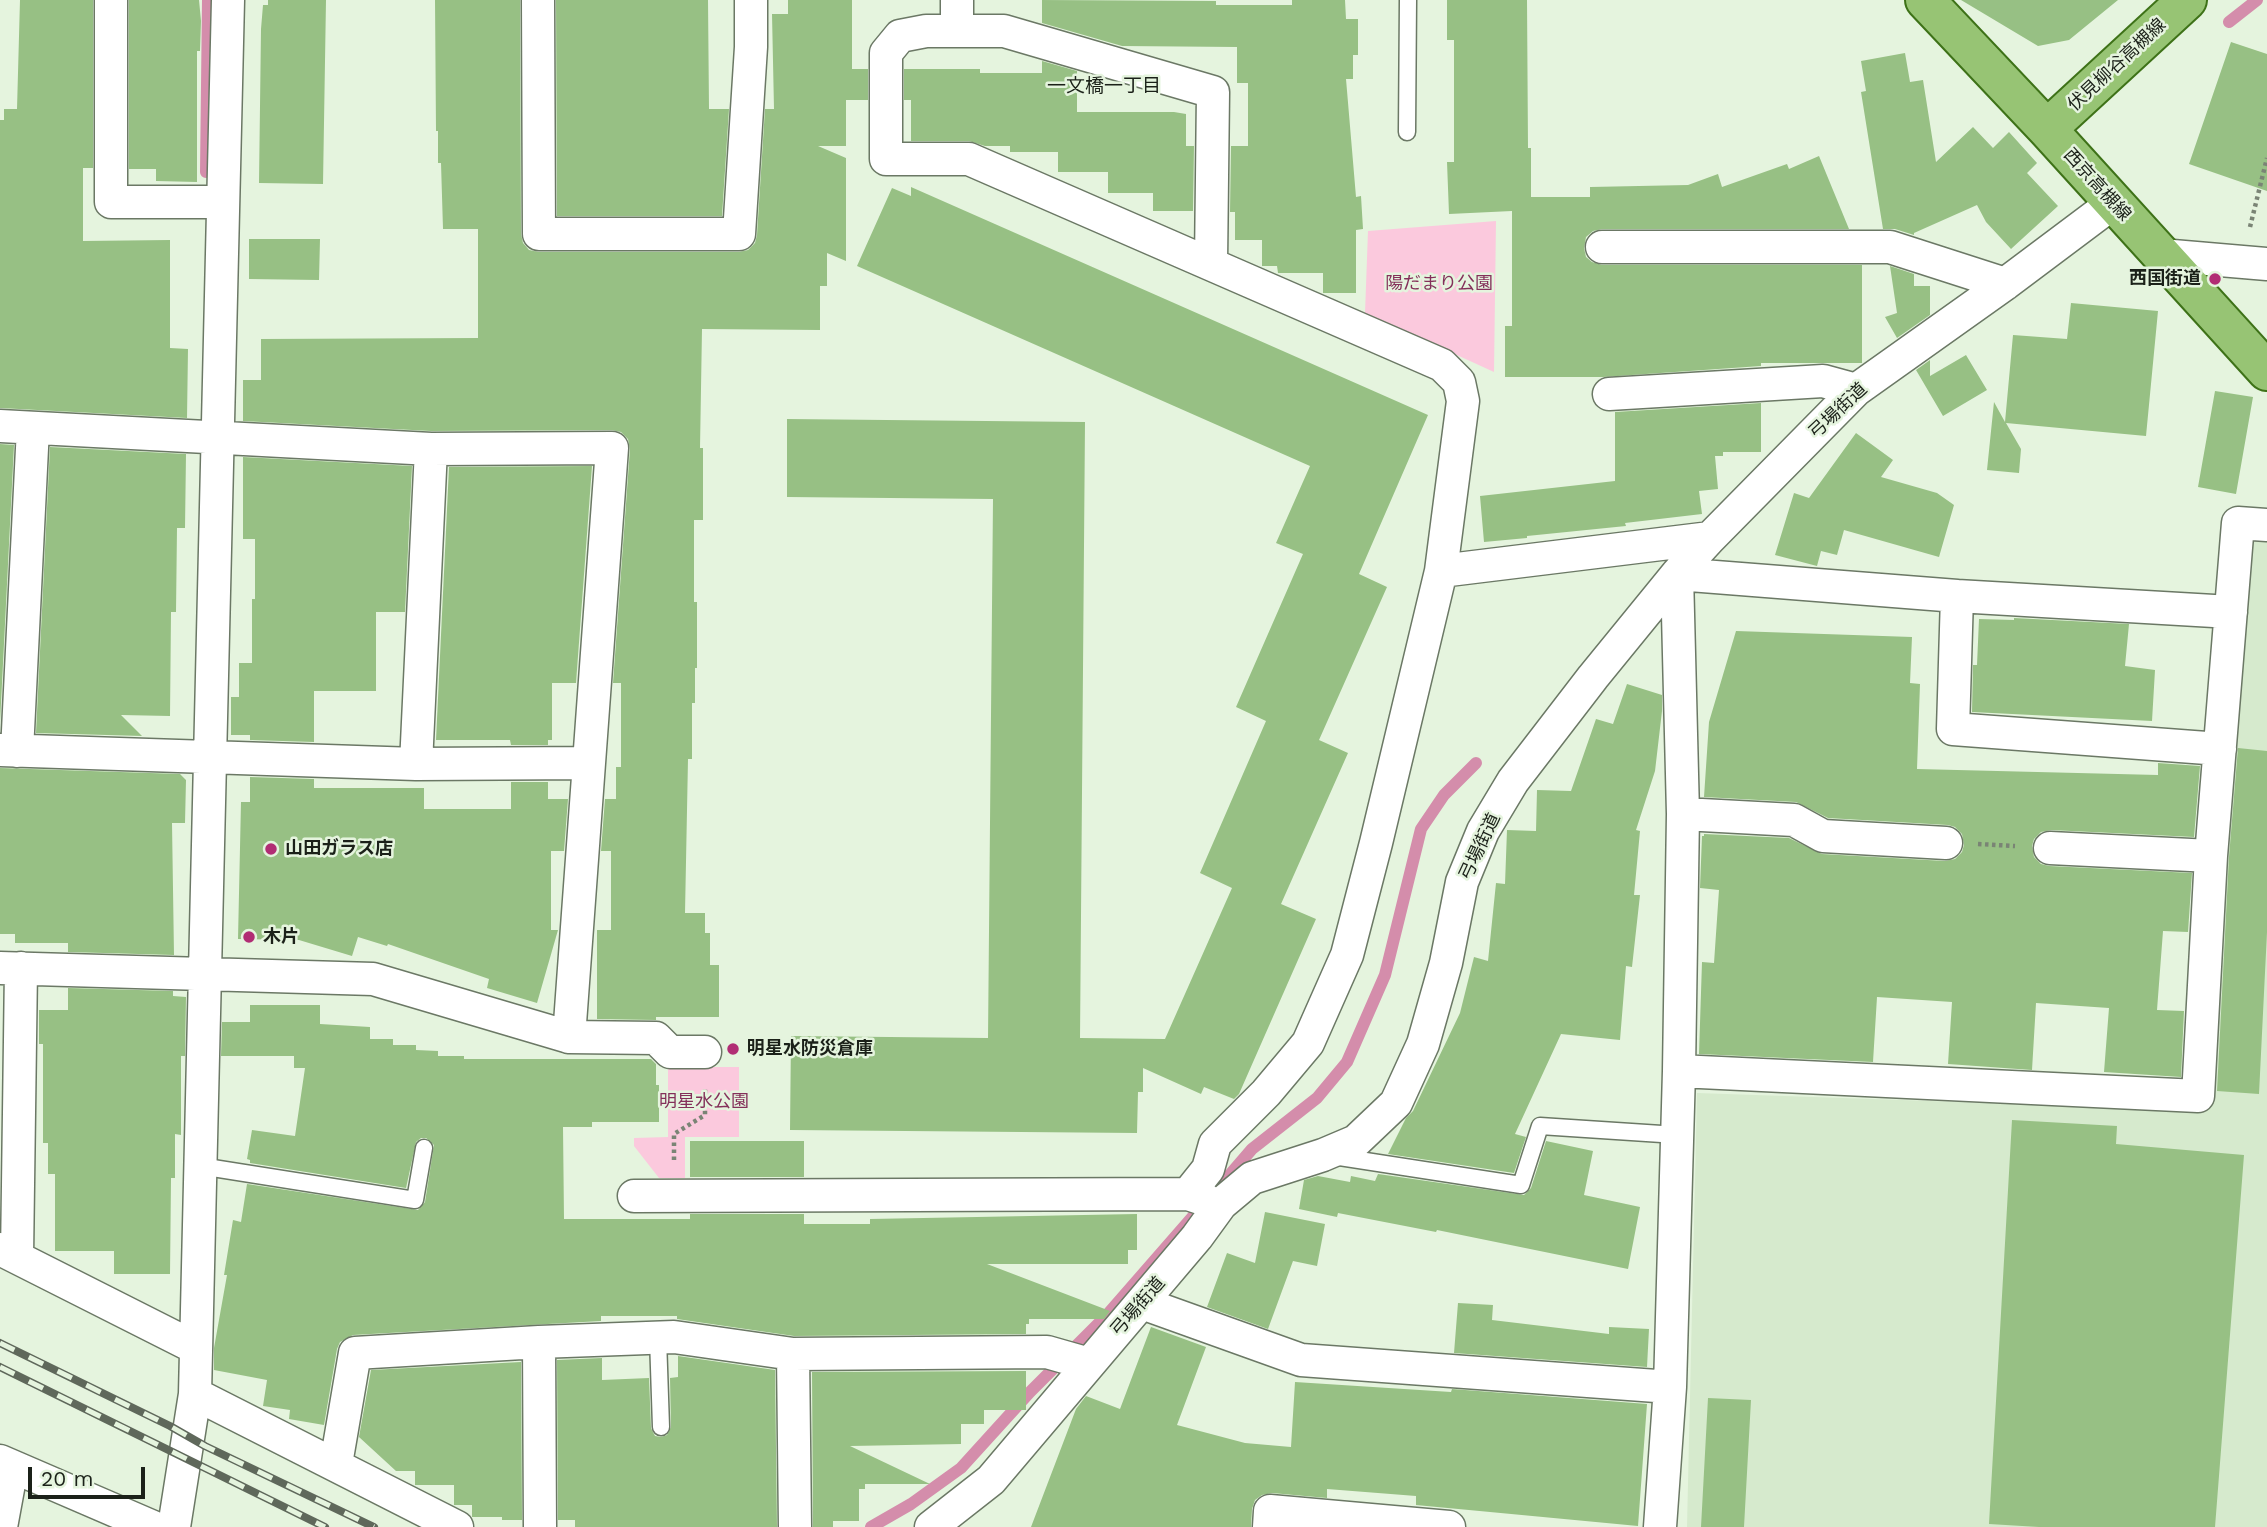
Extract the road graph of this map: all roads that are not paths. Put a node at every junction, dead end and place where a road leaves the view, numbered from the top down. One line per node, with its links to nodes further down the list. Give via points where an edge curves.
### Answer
1 (111, 0): 11 (street, via 111,202)
2 (228, 0): 11 (street)
3 (538, 0): 4 (street, via 538,233 685,234 739,234)
4 (751, 0)
5 (1408, 0): 10 (lane)
6 (1925, 0): 9 (main road, 西京高槻線)
7 (2187, 0): 9 (main road, 伏見柳谷高槻線)
8 (957, 15): 15 (street, via 1213,92); 15 (street, via 926,31 900,36 886,53 886,159 969,159)
9 (2047, 129): 12 (main road, 西京高槻線)
10 (1407, 132)
11 (223, 202): 23 (street)
12 (2113, 203): 14 (main road, 西京高槻線); 17 (street, 弓場街道)
13 (1602, 247): 17 (street, via 1890,247)
14 (2161, 255): 16 (street); 18 (main road, 西京高槻線)
15 (1211, 263): 27 (street, via 1442,365 1459,382 1463,401)
16 (2267, 264)
17 (2005, 284): 19 (street, 弓場街道)
18 (2267, 371)
19 (1856, 390): 20 (street, via 1823,381); 26 (street, 弓場街道)
20 (1609, 394)
21 (0, 426): 22 (street)
22 (33, 428): 23 (street); 32 (street)
23 (218, 438): 24 (street); 33 (street)
24 (431, 449): 34 (street, via 611,448); 35 (street)
25 (2267, 525): 30 (street, via 2238,523)
26 (1710, 538): 27 (street); 28 (street, 弓場街道)
27 (1441, 571): 49 (street, via 1347,955 1308,1043 1215,1144 1208,1169)
28 (1677, 575): 29 (street); 36 (street); 47 (street, 弓場街道, via 1513,781 1483,831 1462,882 1423,1044 1396,1103 1356,1141)
29 (1957, 596): 30 (street); 31 (street, via 1953,729)
30 (2231, 612): 31 (street)
31 (2220, 749): 39 (street)
32 (9, 750): 33 (street)
33 (210, 758): 35 (street); 41 (street)
34 (589, 763): 35 (street); 42 (street)
35 (416, 764)
36 (1683, 814): 37 (street, via 1794,820 1823,836); 44 (street)
37 (1946, 843)
38 (2050, 848): 39 (street)
39 (2211, 856): 44 (street, via 2199,1096)
40 (11, 968): 41 (street); 52 (street)
41 (204, 975): 42 (street, via 373,979); 48 (street)
42 (569, 1037): 43 (street, via 656,1038 670,1052)
43 (705, 1052)
44 (1679, 1071): 45 (street)
45 (1677, 1135): 47 (lane, via 1540,1126 1521,1185); 59 (street)
46 (424, 1148): 48 (lane, via 415,1200)
47 (1323, 1155): 51 (street, 弓場街道, via 1252,1178)
48 (200, 1166): 56 (street)
49 (1188, 1194): 50 (street); 51 (street)
50 (634, 1196)
51 (1221, 1204): 53 (street, 弓場街道)
52 (8, 1253): 56 (street)
53 (1142, 1303): 58 (street, 弓場街道); 59 (street, via 1301,1360)
54 (658, 1338): 55 (street); 57 (street); 61 (lane)
55 (539, 1342): 63 (street, via 355,1353); 68 (street)
56 (196, 1348): 60 (street)
57 (793, 1354): 58 (street, via 1048,1352); 69 (street)
58 (1089, 1364): 70 (street, 弓場街道, via 991,1480)
59 (1670, 1387): 73 (street)
60 (195, 1394): 63 (street); 66 (street)
61 (661, 1427)
62 (6, 1464): 64 (street); 65 (street)
63 (336, 1464): 67 (street)
64 (1, 1527)
65 (153, 1527)
66 (174, 1527)
67 (457, 1527)
68 (540, 1527)
69 (795, 1527)
70 (931, 1527)
71 (1269, 1527): 72 (street, via 1270,1511)
72 (1449, 1527)
73 (1660, 1527)

